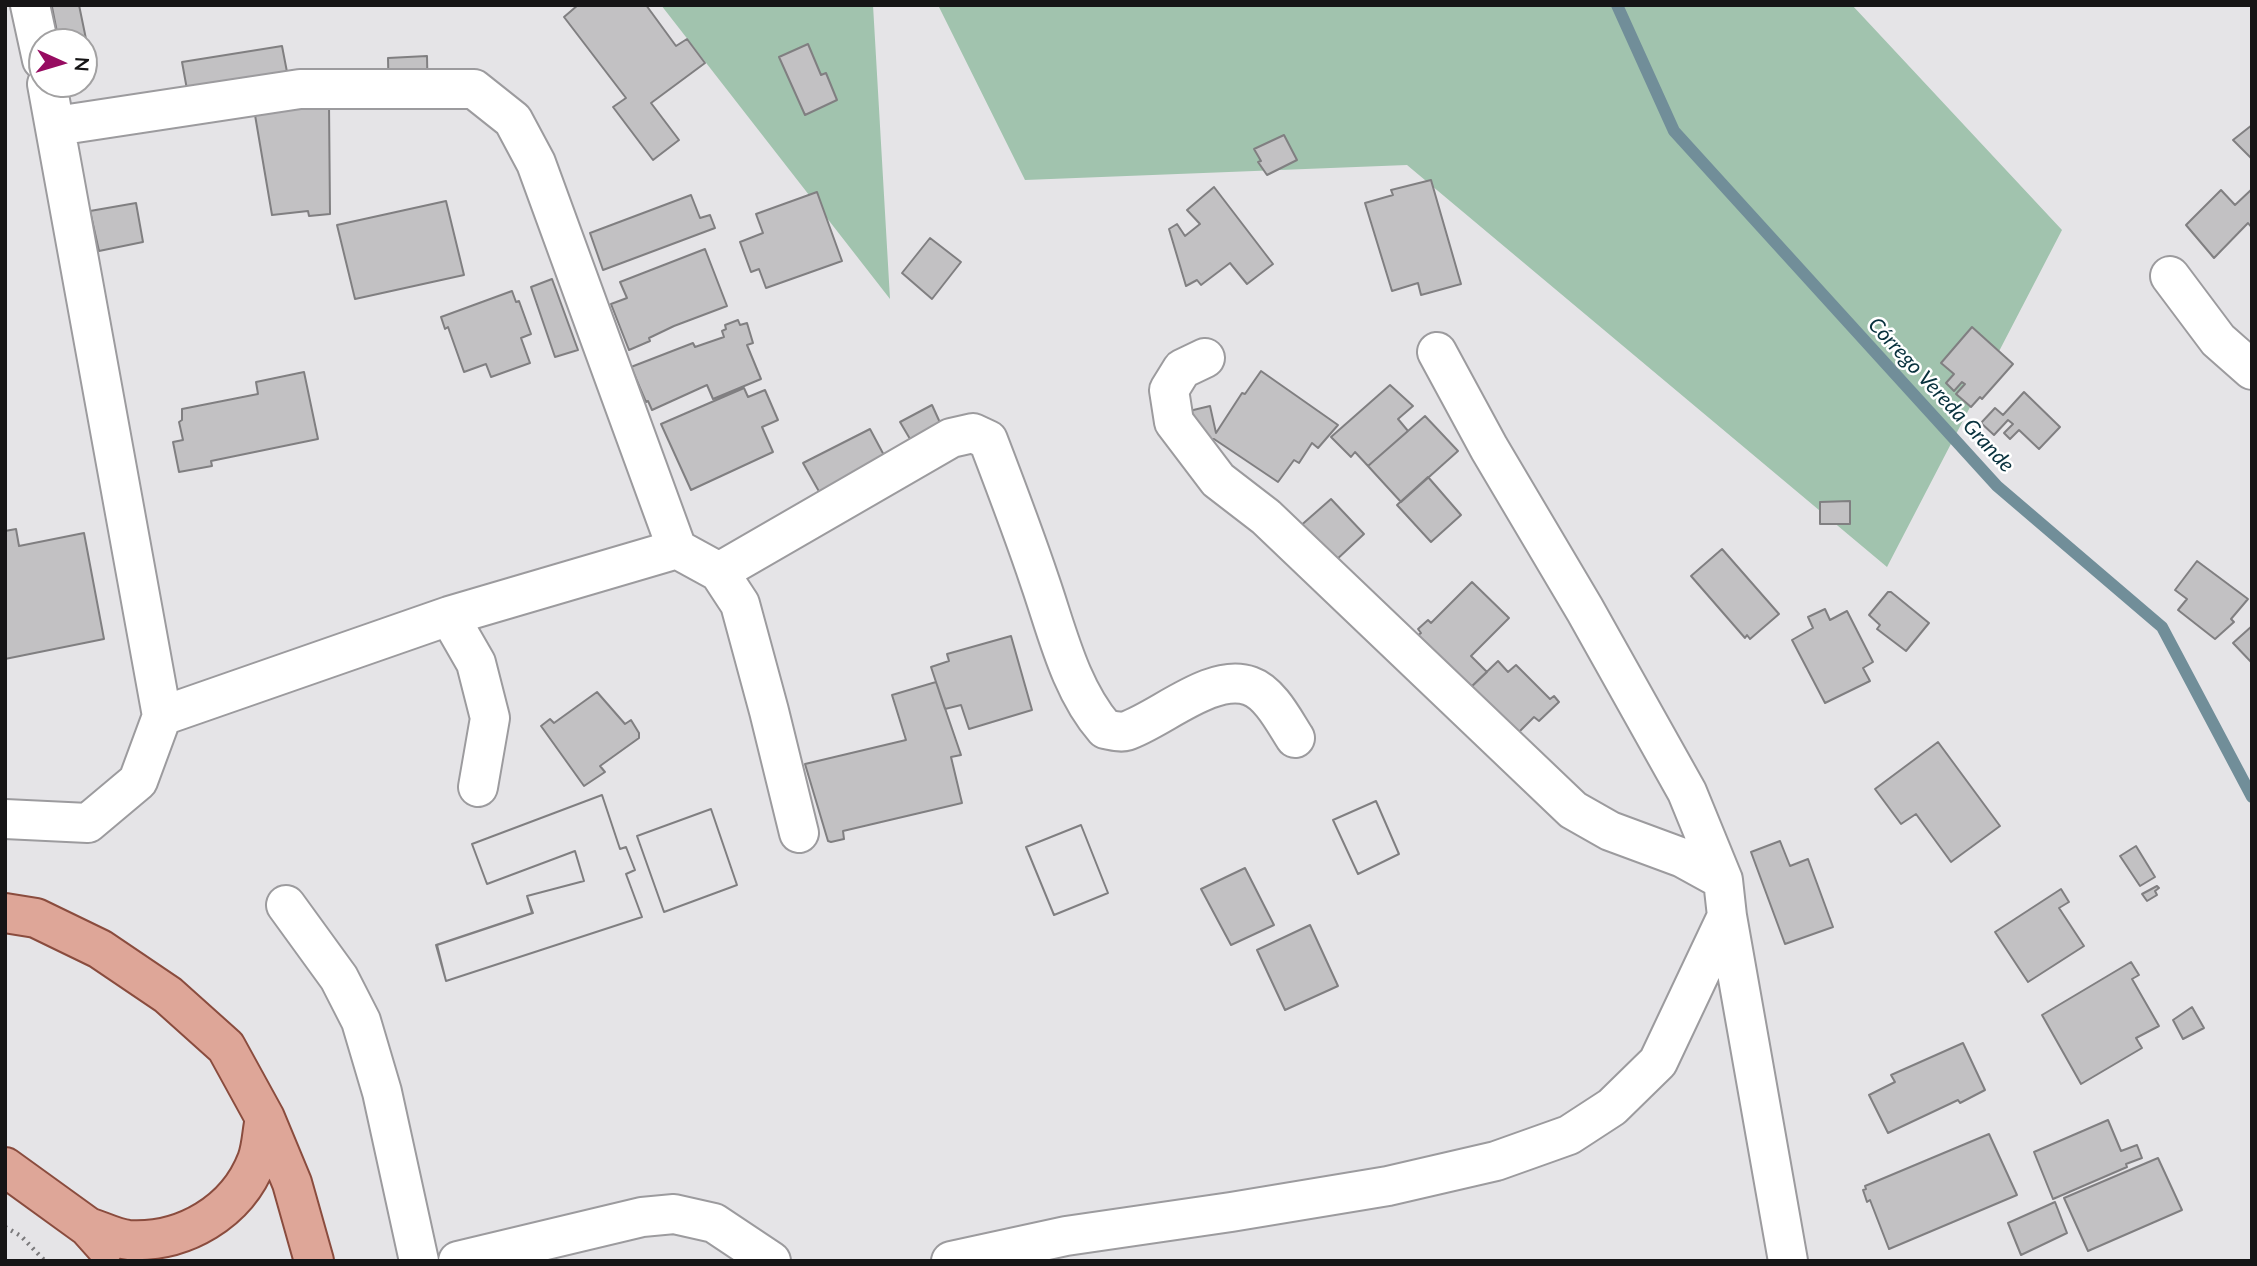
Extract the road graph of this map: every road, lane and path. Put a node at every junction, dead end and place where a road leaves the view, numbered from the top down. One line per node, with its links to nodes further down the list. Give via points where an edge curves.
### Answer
1 (30, 5): 2 (street)
2 (35, 28)
3 (50, 98): 4 (street)
4 (56, 126): 9 (street, via 300,89 474,89 513,120 536,163); 12 (street)
5 (2170, 276): 8 (street, via 2218,340)
6 (1437, 352): 17 (street, via 1688,792)
7 (1205, 358): 17 (street, via 1182,369 1169,390 1174,422 1218,480 1266,517 1573,810 1610,831 1683,858)
8 (2252, 370)
9 (677, 549): 10 (street); 11 (street)
10 (719, 572): 13 (street, via 951,439 973,433 988,440 1066,658 1089,712 1105,729 1124,732 1226,683 1251,686 1270,702); 16 (street, via 740,604)
11 (449, 616): 12 (street); 14 (street, via 476,663 490,718)
12 (162, 716): 15 (street, via 138,781 88,823)
13 (1295, 738)
14 (478, 786)
15 (5, 819)
16 (799, 833)
17 (1725, 898): 30 (street, via 1658,1062 1612,1107 1569,1135 1496,1161 1388,1186 1066,1236); 31 (street)
18 (286, 905): 27 (street, via 339,978 361,1021 382,1092)
19 (5, 914): 20 (main road, via 36,918 100,949 168,995 226,1048)
20 (265, 1118): 23 (main road, via 258,1159 238,1195 207,1222 169,1237 127,1240); 26 (main road, via 292,1183)
21 (5, 1167): 23 (main road)
22 (5, 1227): 24 (path, via 21,1236)
23 (88, 1227): 25 (main road)
24 (45, 1261)
25 (118, 1261)
26 (314, 1261)
27 (419, 1261)
28 (458, 1261): 29 (street, via 642,1217 674,1214 714,1223)
29 (771, 1261)
30 (951, 1261)
31 (1788, 1261)

